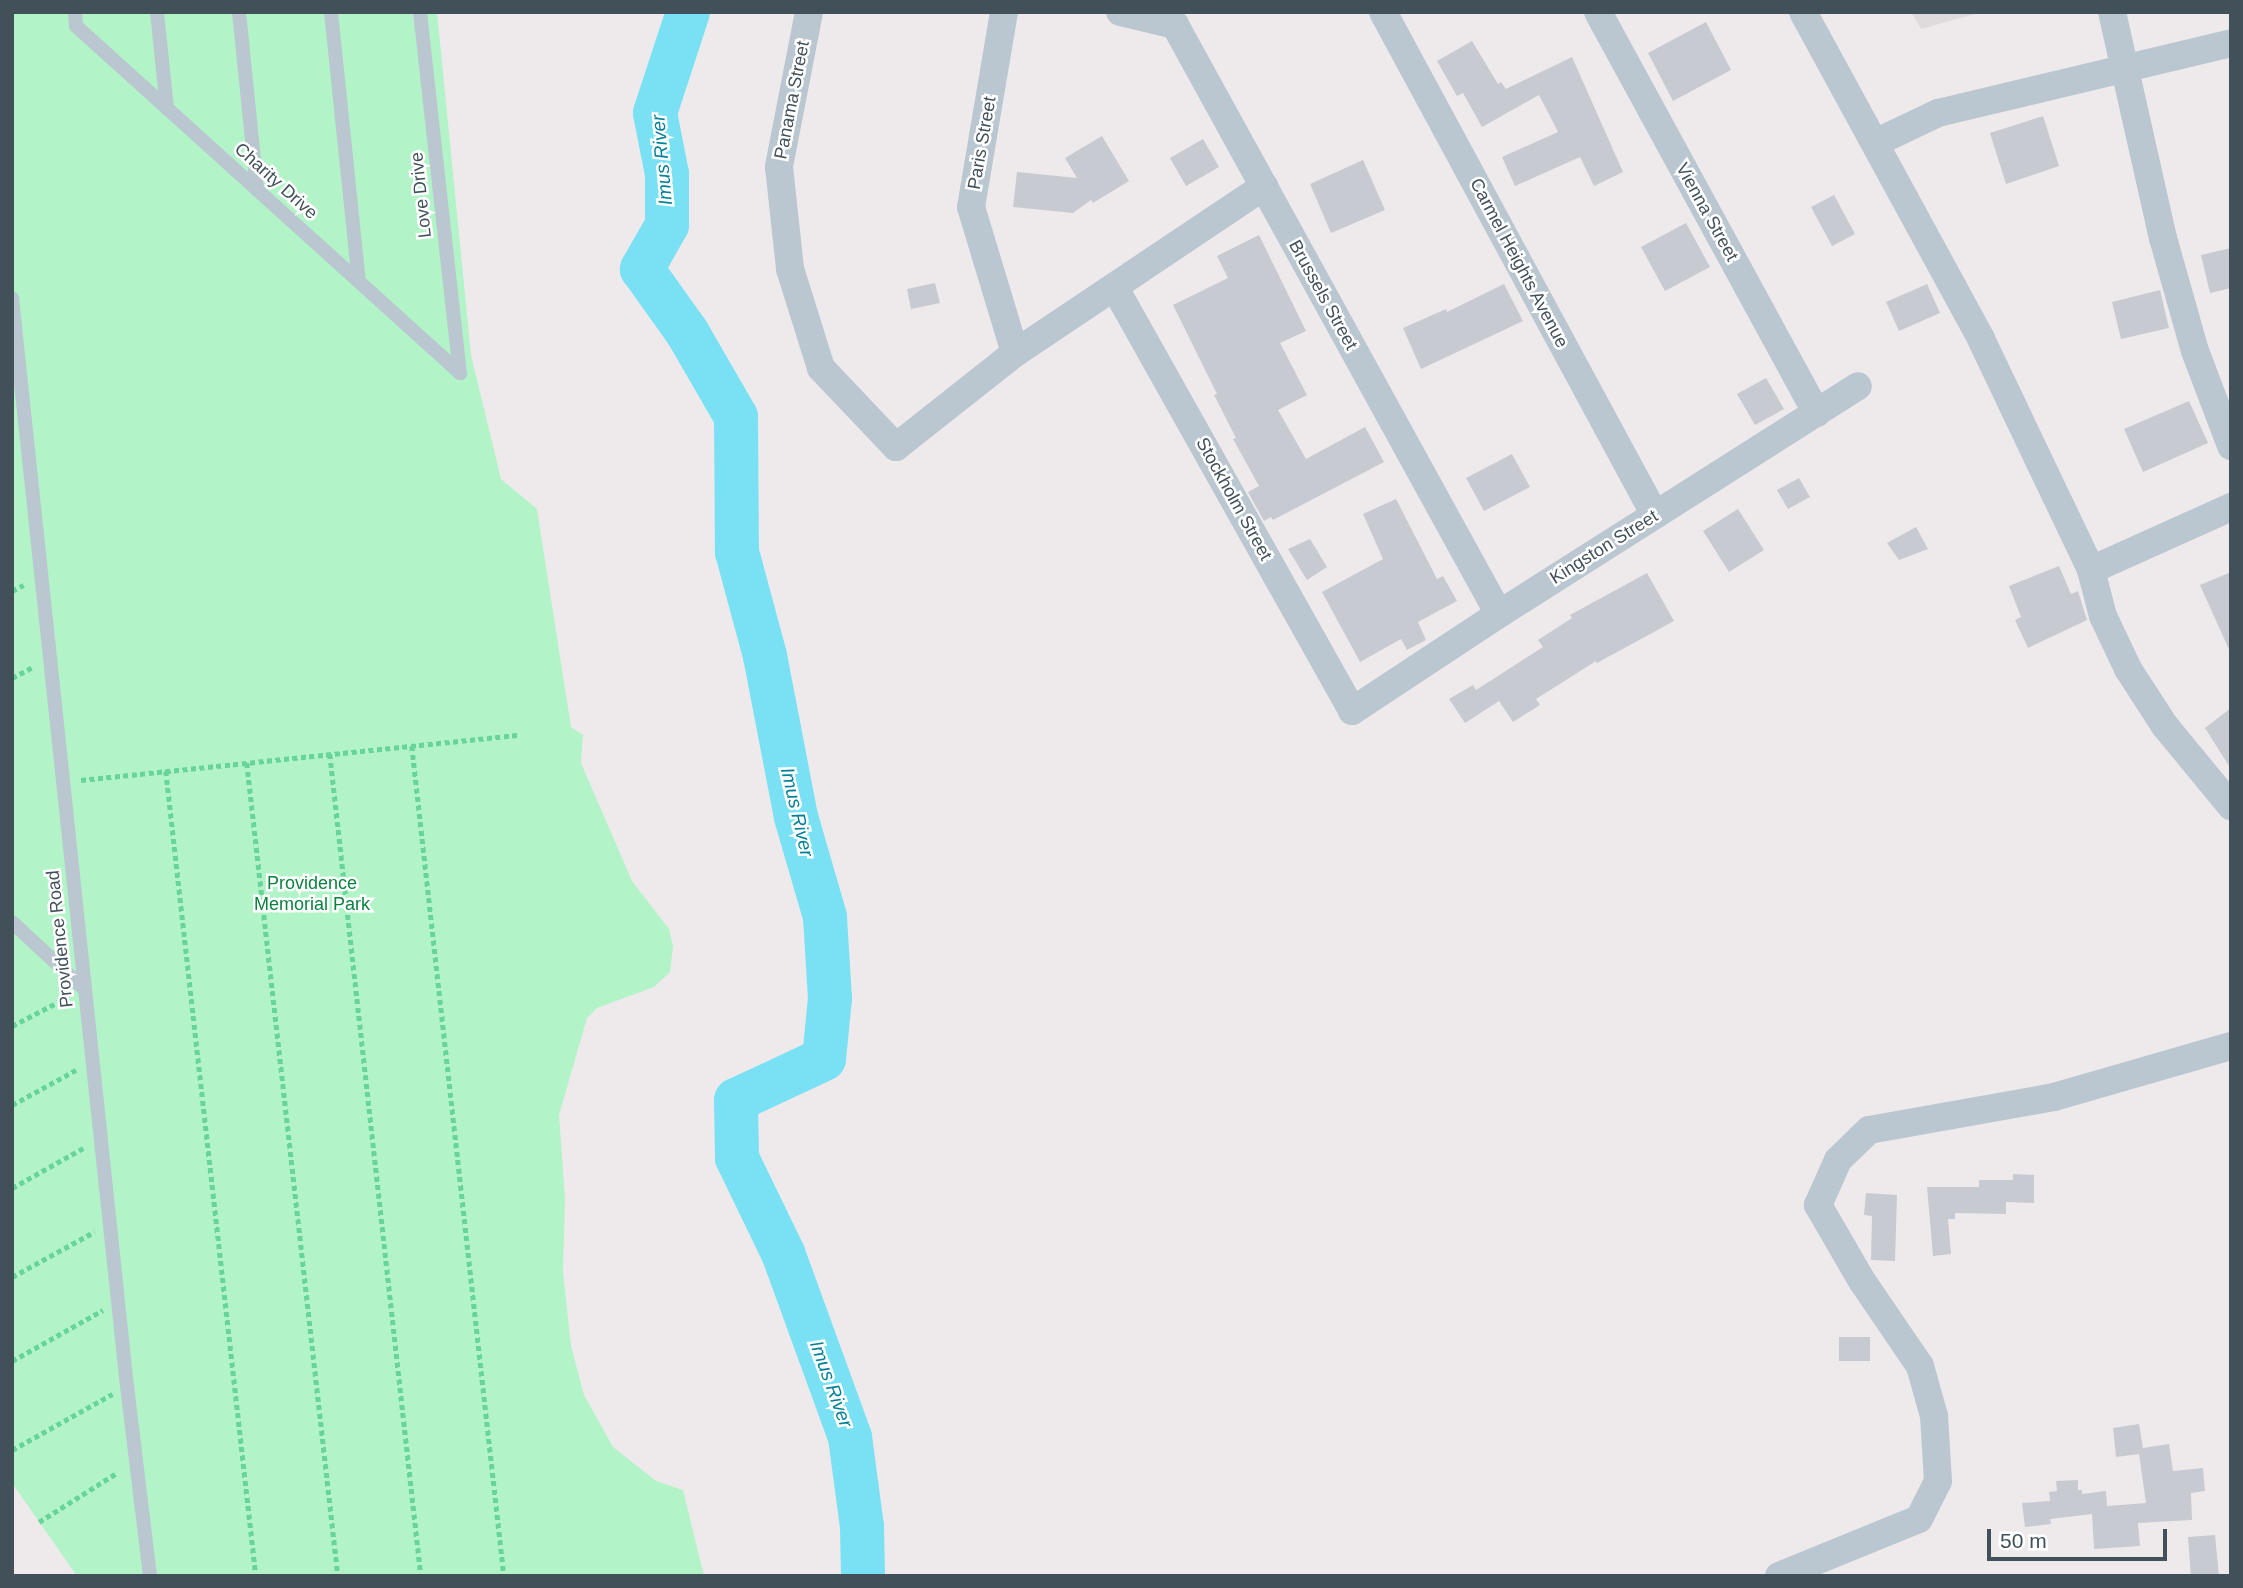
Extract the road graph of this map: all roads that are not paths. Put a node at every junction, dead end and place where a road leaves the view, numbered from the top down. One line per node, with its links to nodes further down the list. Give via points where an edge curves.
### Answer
1 (75, 12): 15 (lane, Charity Drive, via 76,26)
2 (157, 12): 15 (lane)
3 (239, 12): 18 (lane)
4 (331, 12): 19 (lane)
5 (420, 12): 23 (lane, Love Drive)
6 (809, 12): 22 (street, Panama Street, via 779,167 790,269 821,368 896,447)
7 (1004, 12): 22 (street, Paris Street, via 971,207)
8 (1120, 12): 17 (street, Brussels Street, via 1175,25)
9 (1383, 12): 28 (street, Carmel Heights Avenue)
10 (1598, 12): 25 (street, Vienna Street)
11 (1803, 12): 16 (street)
12 (2112, 12): 14 (street)
13 (2231, 43): 14 (street)
14 (2125, 67): 16 (street, via 1938,113); 26 (street, via 2195,351)
15 (167, 108): 18 (lane, Charity Drive)
16 (1875, 142): 29 (street, via 1981,339)
17 (1264, 186): 20 (street); 30 (street, Brussels Street)
18 (257, 190): 19 (lane, Charity Drive)
19 (359, 282): 23 (lane, Charity Drive)
20 (1115, 288): 22 (street); 31 (street, Stockholm Street)
21 (12, 298): 34 (lane, Providence Road)
22 (1015, 353)
23 (460, 373)
24 (1858, 386): 25 (street, Kingston Street)
25 (1816, 413): 28 (street, Kingston Street)
26 (2231, 446)
27 (2231, 507): 29 (street)
28 (1654, 515): 30 (street, Kingston Street)
29 (2091, 570): 32 (street, via 2103,616 2128,669 2165,726)
30 (1499, 614): 31 (street, Kingston Street)
31 (1352, 711)
32 (2231, 806)
33 (12, 922): 34 (lane)
34 (84, 989): 36 (lane, Providence Road)
35 (2231, 1046): 37 (street, via 2054,1097 1869,1130 1838,1160 1818,1205 1862,1281 1920,1366 1934,1416 1938,1481 1919,1519)
36 (150, 1576)
37 (1779, 1576)

